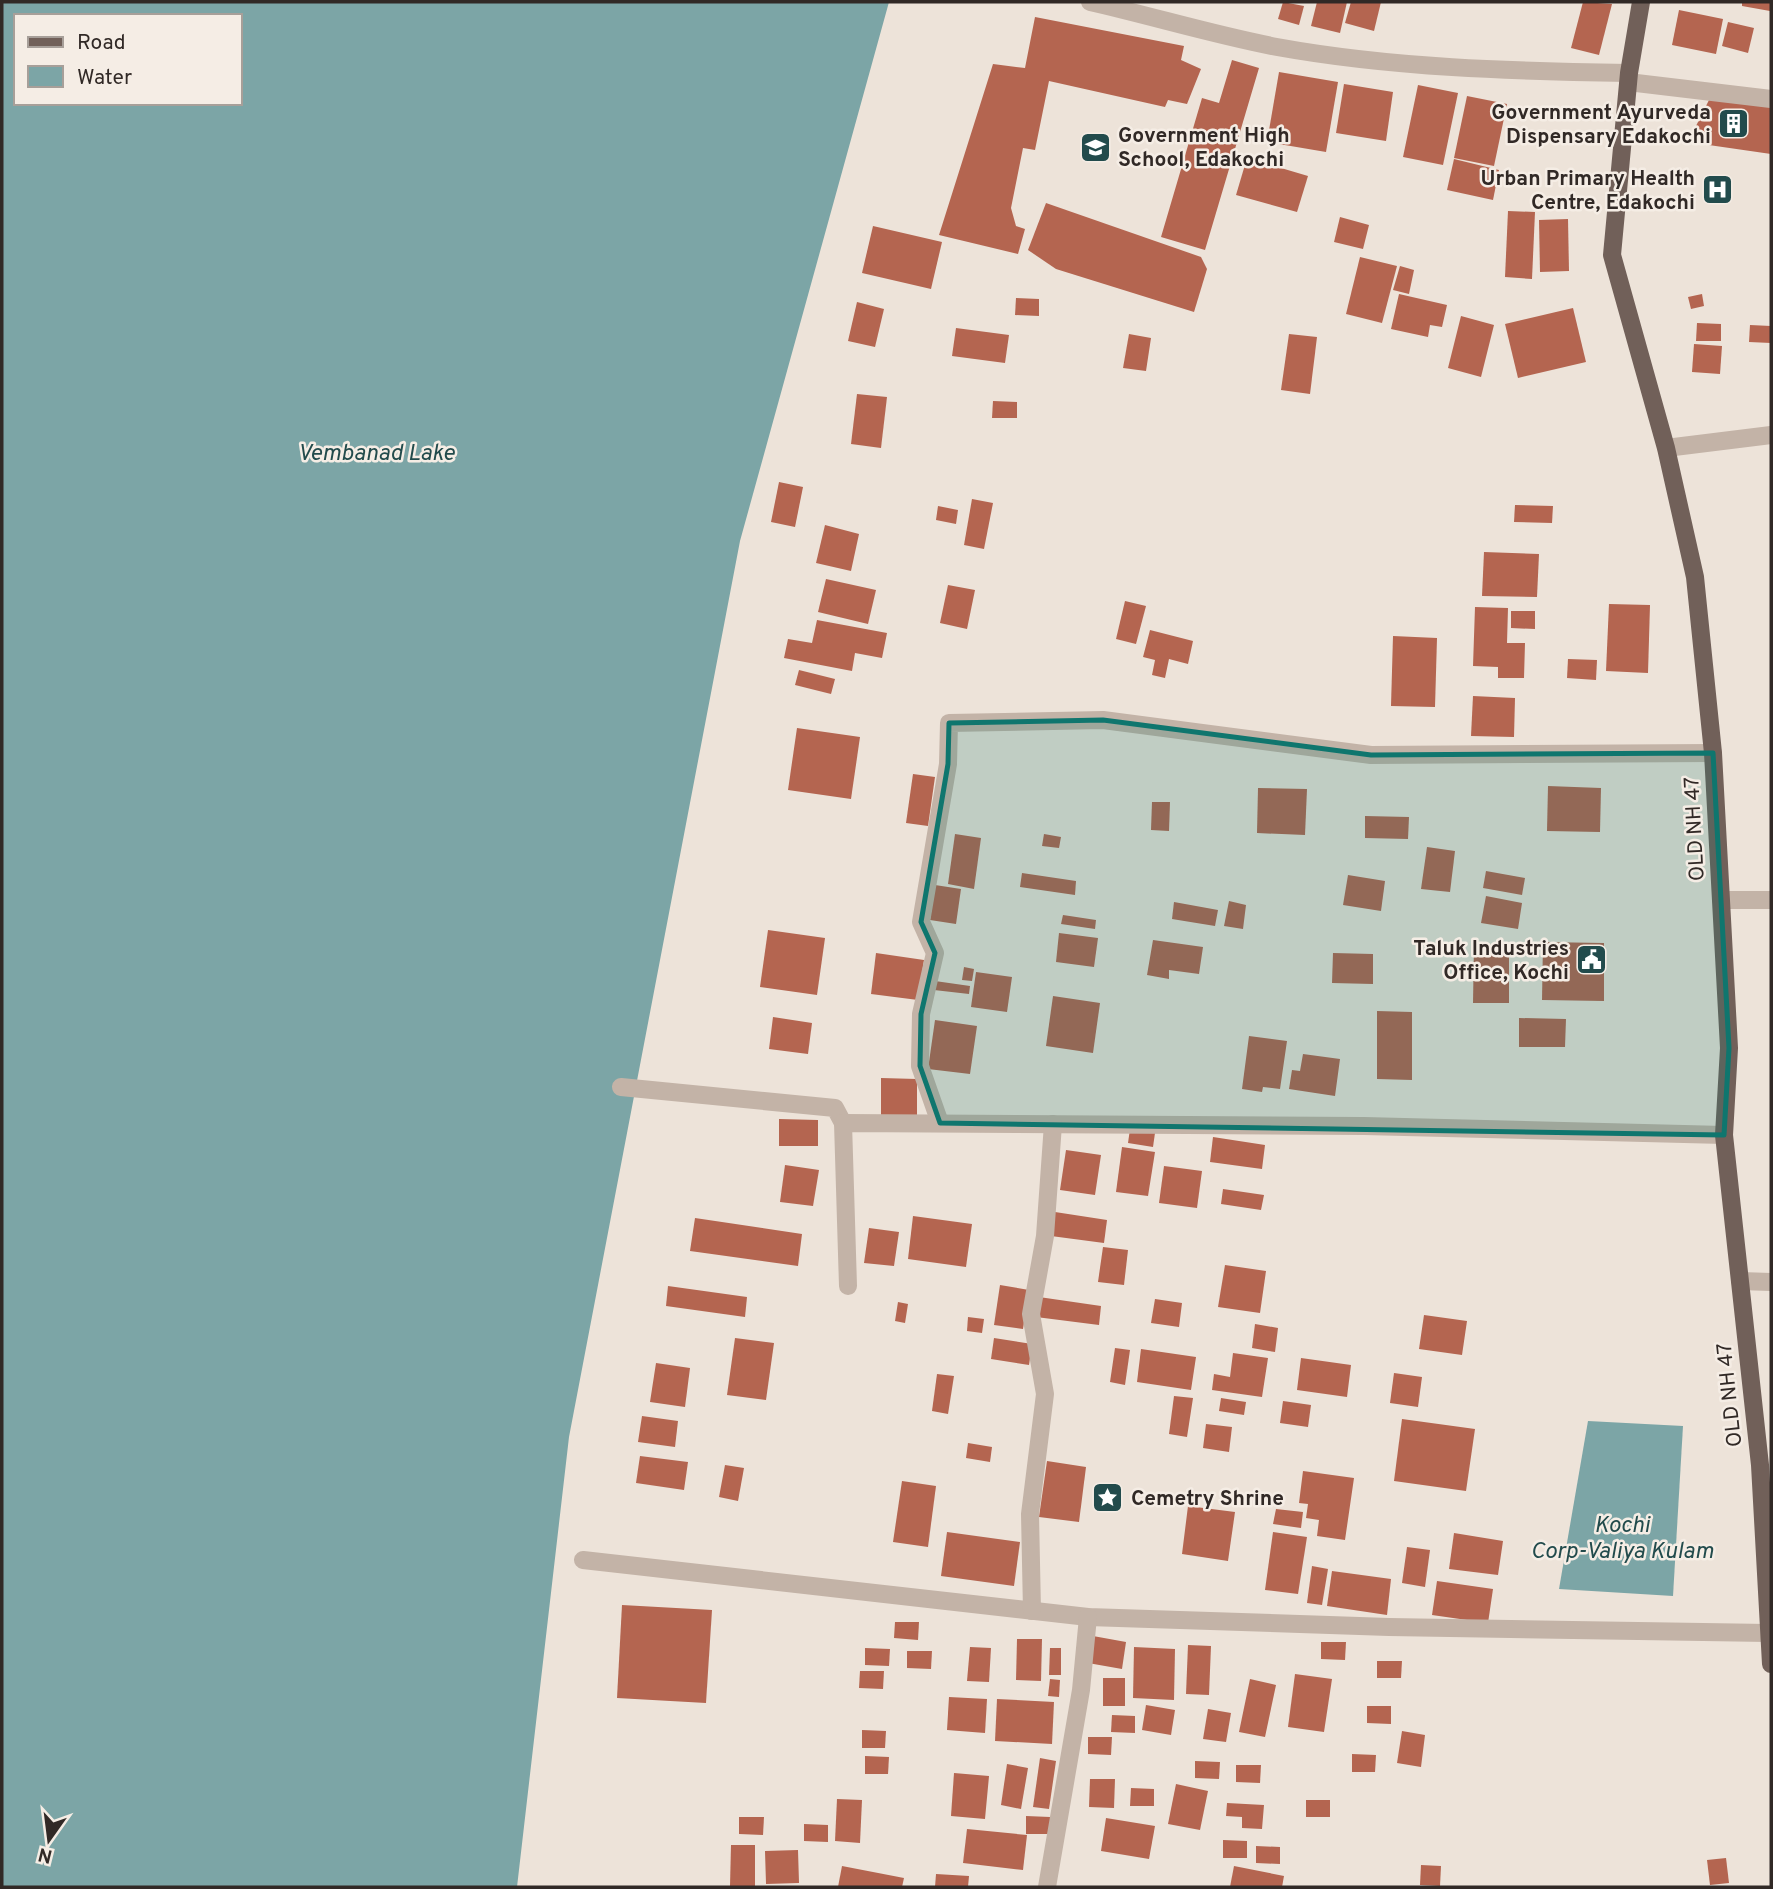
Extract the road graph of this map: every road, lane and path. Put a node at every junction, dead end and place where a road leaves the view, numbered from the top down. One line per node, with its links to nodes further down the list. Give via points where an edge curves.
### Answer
1 (1090, 2): 3 (street, via 1276,47 1397,64)
2 (1641, 2): 3 (main road, OLD NH 47)
3 (1628, 77): 4 (street); 6 (main road, OLD NH 47, via 1612,255)
4 (1771, 99)
5 (1771, 435): 6 (street)
6 (1666, 448): 7 (main road, OLD NH 47, via 1695,577)
7 (1713, 753): 8 (main road, OLD NH 47); 12 (street, via 1371,755 1103,720 949,723 948,764 921,922 935,953 921,1014 920,1066)
8 (1721, 900): 9 (street); 14 (main road, OLD NH 47, via 1729,1048)
9 (1771, 900)
10 (621, 1087): 11 (street, via 835,1108)
11 (843, 1123): 12 (street); 17 (street)
12 (940, 1124): 13 (street)
13 (1053, 1124): 14 (street); 19 (street, via 1045,1236 1031,1314 1045,1394 1030,1514)
14 (1724, 1135): 15 (main road, OLD NH 47)
15 (1740, 1281): 16 (street); 21 (main road, OLD NH 47, via 1760,1465)
16 (1771, 1282)
17 (848, 1286)
18 (583, 1560): 19 (street)
19 (1032, 1611): 20 (street)
20 (1088, 1617): 21 (street); 23 (street, via 1081,1690)
21 (1768, 1633): 22 (main road, OLD NH 47)
22 (1771, 1664)
23 (1047, 1887)

